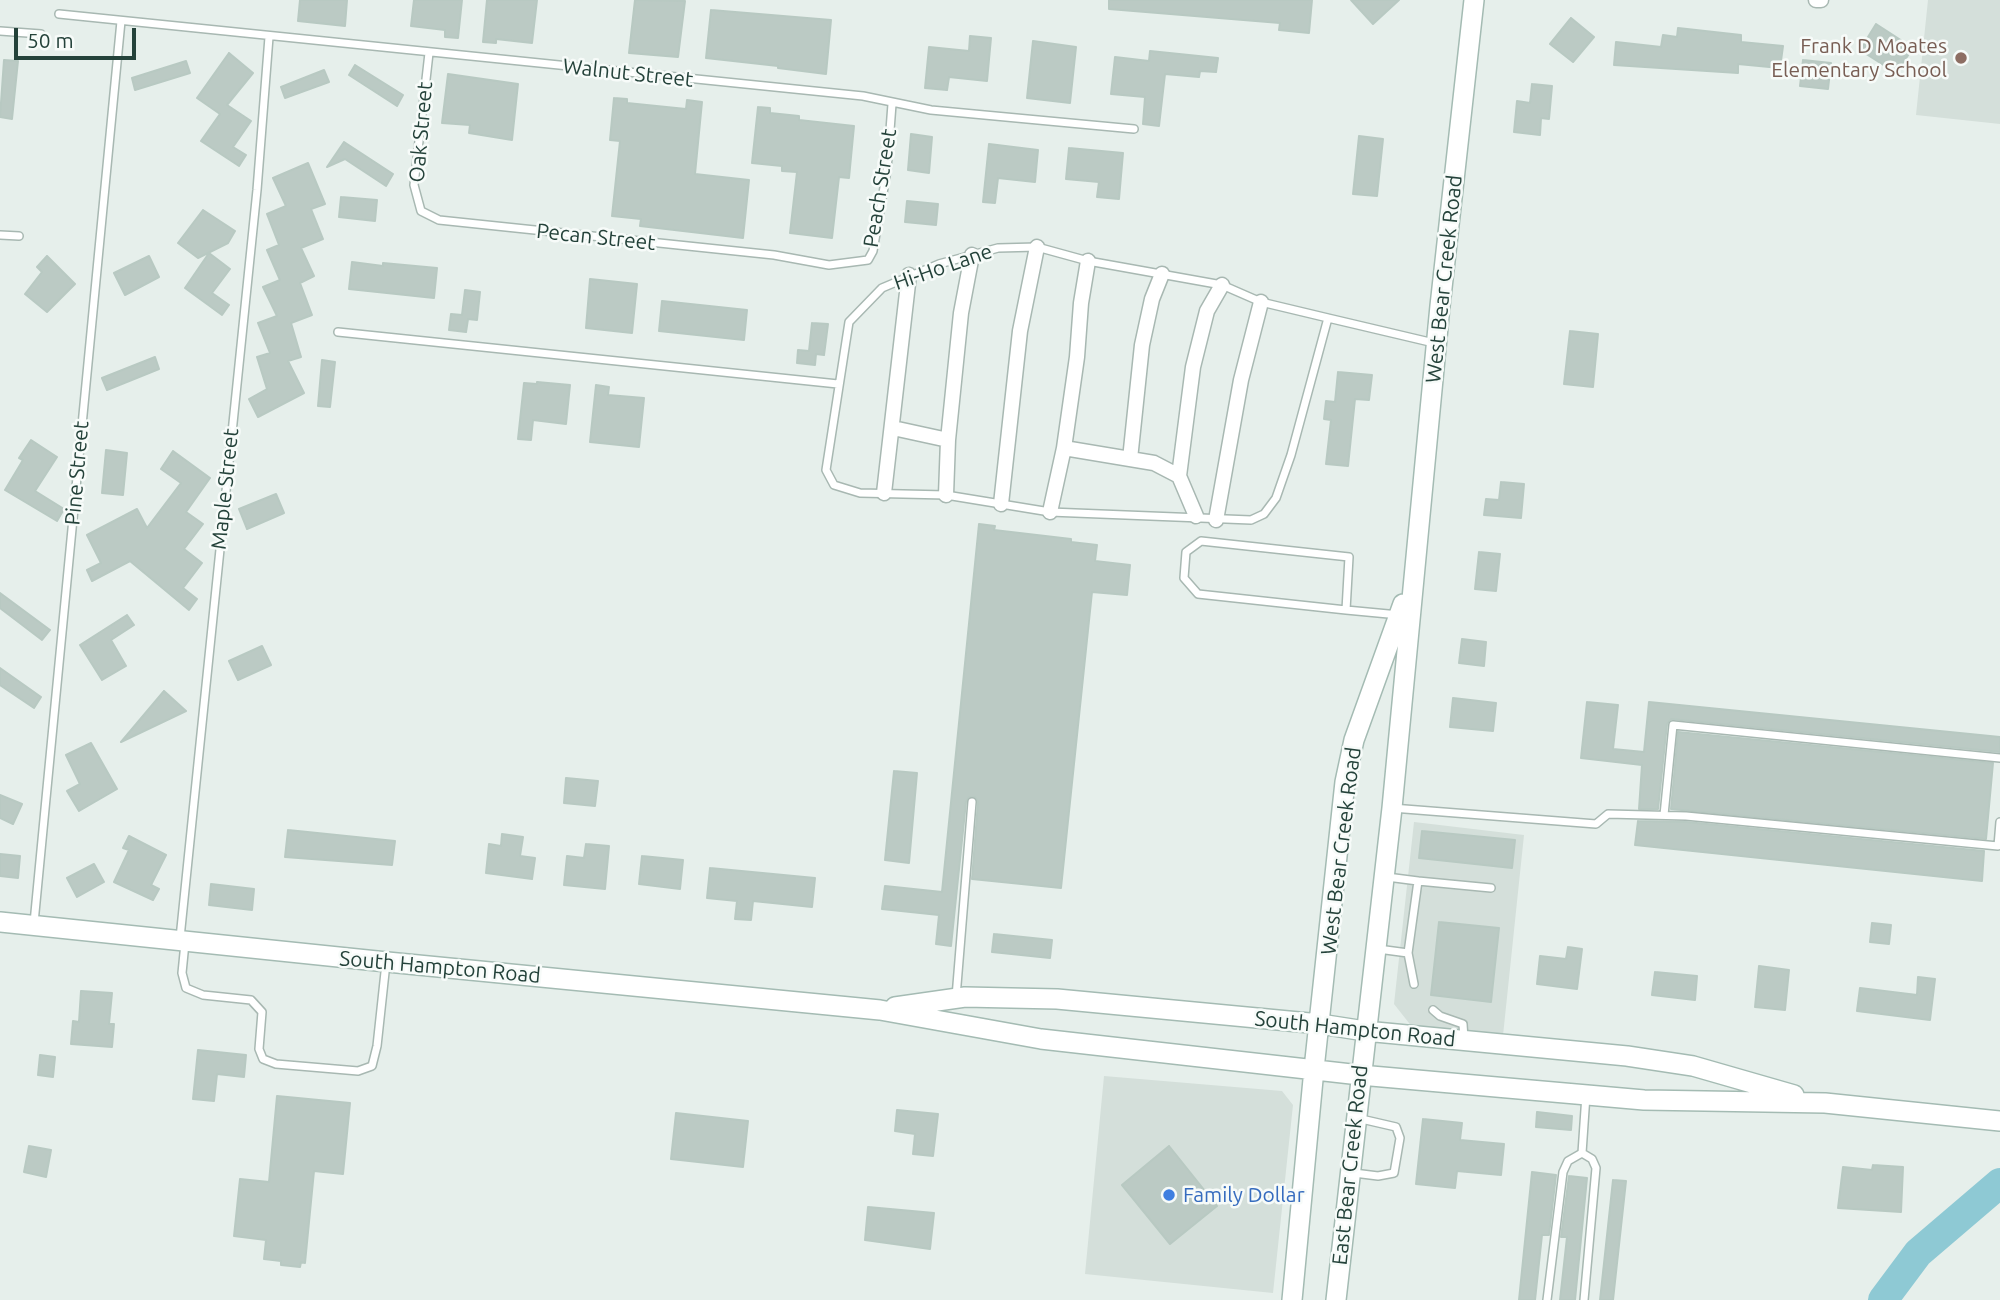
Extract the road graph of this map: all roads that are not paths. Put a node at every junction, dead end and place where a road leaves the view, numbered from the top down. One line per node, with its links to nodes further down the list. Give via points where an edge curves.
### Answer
1 (1474, 0): 23 (main road, West Bear Creek Road)
2 (60, 14): 3 (lane, Walnut Street)
3 (121, 22): 6 (lane, Walnut Street); 48 (lane, Pine Street)
4 (0, 31): 5 (lane)
5 (41, 34)
6 (269, 37): 7 (lane, Walnut Street); 49 (lane, Maple Street)
7 (429, 53): 8 (lane, Walnut Street, via 863,96); 10 (lane, Oak Street, via 414,185)
8 (892, 104): 9 (lane, Walnut Street); 14 (lane, Peach Street, via 887,170 868,260 829,265)
9 (1134, 129)
10 (421, 211): 14 (lane, Pecan Street, via 439,220)
11 (0, 235): 12 (lane)
12 (19, 236)
13 (1037, 247): 15 (lane, Hi-Ho Lane, via 1009,246); 16 (lane, Hi-Ho Lane); 32 (street, via 1020,331)
14 (774, 255)
15 (972, 256): 18 (lane, Hi-Ho Lane); 26 (street, via 961,313)
16 (1088, 261): 17 (lane, Hi-Ho Lane); 27 (street)
17 (1162, 274): 19 (lane, Hi-Ho Lane); 28 (street, via 1142,345)
18 (909, 275): 24 (lane, Hi-Ho Lane, via 882,288 849,322); 25 (street)
19 (1222, 285): 20 (lane, Hi-Ho Lane); 29 (street, via 1207,311 1193,367)
20 (1261, 302): 21 (lane, Hi-Ho Lane); 35 (street, via 1241,380)
21 (1328, 318): 23 (lane, Hi-Ho Lane); 35 (lane, via 1276,498 1264,514 1251,520)
22 (338, 332): 24 (lane)
23 (1436, 344): 36 (main road, West Bear Creek Road)
24 (838, 384): 30 (lane, Hi-Ho Lane, via 826,470 834,485 860,493)
25 (893, 428): 26 (street); 30 (street)
26 (948, 440): 31 (street)
27 (1064, 448): 28 (street); 33 (street)
28 (1130, 459): 29 (street, via 1154,463)
29 (1179, 476): 34 (street)
30 (884, 493): 31 (lane)
31 (946, 495): 32 (lane)
32 (1001, 504): 33 (lane)
33 (1050, 512): 34 (lane)
34 (1196, 516): 35 (lane)
35 (1216, 520)
36 (1415, 559): 38 (main road, West Bear Creek Road); 41 (main road, West Bear Creek Road)
37 (1346, 610): 37 (lane, via 1198,594 1184,578 1185,552 1201,541 1349,557); 38 (lane)
38 (1399, 615): 57 (main road, West Bear Creek Road, via 1354,740 1345,782)
39 (2000, 758): 42 (lane, via 1673,725)
40 (972, 802): 54 (lane)
41 (1392, 808): 42 (lane, via 1596,824 1608,814); 44 (main road, West Bear Creek Road)
42 (1664, 815): 43 (lane, via 1998,846)
43 (2000, 822)
44 (1384, 877): 45 (lane); 50 (main road, West Bear Creek Road)
45 (1418, 881): 46 (lane); 51 (lane)
46 (1491, 888)
47 (0, 922): 48 (main road, South Hampton Road)
48 (34, 925): 49 (main road, South Hampton Road)
49 (183, 941): 52 (main road, South Hampton Road); 52 (lane, Maple Street, via 186,988 203,995 251,1000 262,1012 259,1049 263,1059 276,1064 358,1072 372,1066)
50 (1375, 949): 51 (lane); 58 (main road, West Bear Creek Road)
51 (1409, 953): 53 (lane)
52 (386, 962): 55 (main road, South Hampton Road)
53 (1414, 984)
54 (956, 998): 55 (main road, South Hampton Road); 57 (main road, South Hampton Road, via 1064,1000)
55 (880, 1010): 60 (main road, South Hampton Road, via 1041,1039)
56 (1433, 1010): 59 (lane, via 1463,1024)
57 (1320, 1024): 58 (main road, South Hampton Road); 60 (main road, West Bear Creek Road)
58 (1365, 1031): 59 (main road, South Hampton Road); 61 (main road, East Bear Creek Road)
59 (1464, 1040): 63 (main road, South Hampton Road, via 1693,1066)
60 (1314, 1069): 61 (main road, South Hampton Road); 68 (main road, East Bear Creek Road)
61 (1360, 1075): 62 (main road, South Hampton Road); 64 (main road, East Bear Creek Road)
62 (1586, 1095): 63 (main road, South Hampton Road); 66 (lane)
63 (1825, 1103): 65 (main road, South Hampton Road)
64 (1355, 1118): 67 (main road, East Bear Creek Road); 67 (lane, via 1396,1127 1400,1138 1394,1173)
65 (2000, 1121)
66 (1582, 1153): 70 (lane, via 1568,1161 1563,1172); 71 (lane, via 1596,1168)
67 (1350, 1173): 69 (main road, East Bear Creek Road)
68 (1292, 1300)
69 (1336, 1300)
70 (1547, 1300)
71 (1584, 1300)

